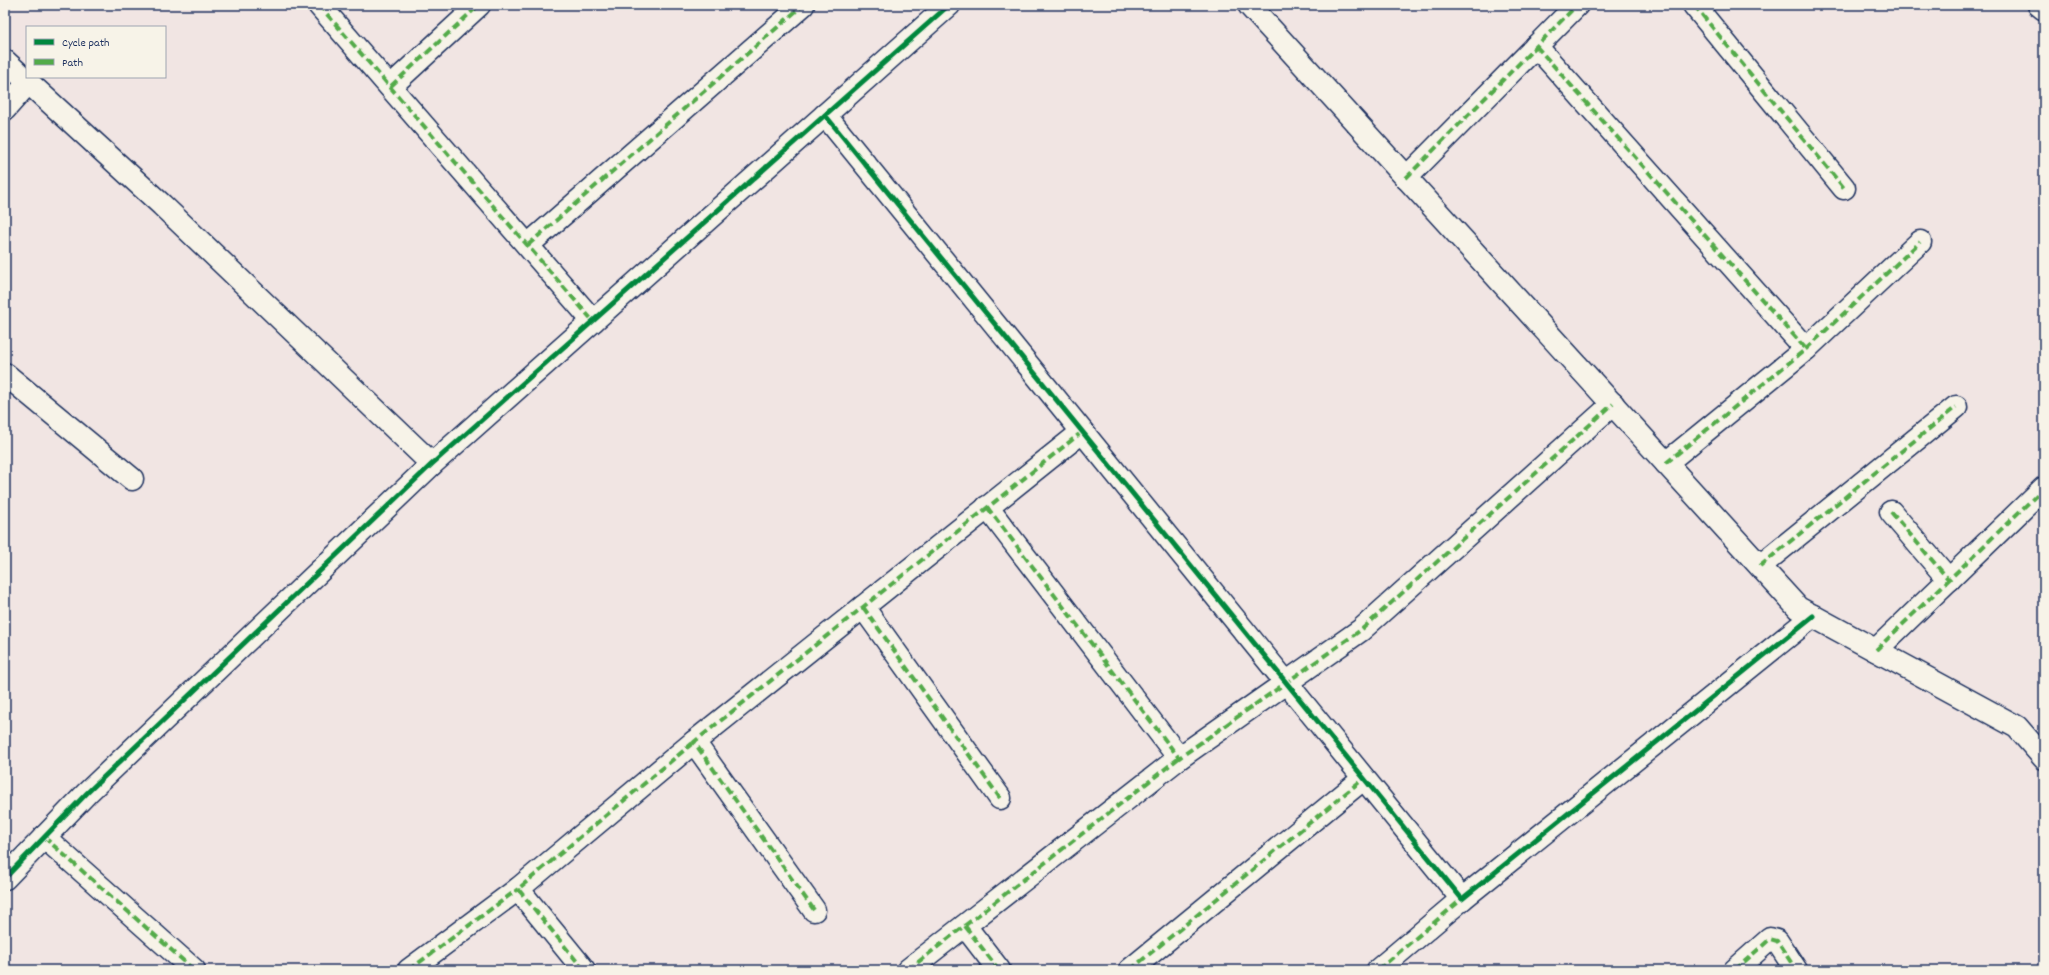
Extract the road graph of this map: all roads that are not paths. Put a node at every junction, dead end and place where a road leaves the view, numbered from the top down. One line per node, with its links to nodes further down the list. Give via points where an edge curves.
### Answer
1 (320, 5): 13 (street)
2 (479, 5): 13 (street)
3 (803, 5): 19 (street)
4 (949, 5): 15 (street)
5 (1250, 5): 16 (street)
6 (1577, 5): 10 (street)
7 (1694, 5): 17 (street)
8 (2039, 5): 9 (street)
9 (2044, 9)
10 (1536, 46): 16 (street); 21 (street)
11 (5, 61): 12 (street)
12 (28, 82): 14 (street); 27 (street)
13 (391, 86): 19 (street)
14 (5, 109)
15 (825, 115): 20 (street); 25 (street)
16 (1406, 178): 23 (street)
17 (1844, 188)
18 (1920, 242): 21 (street)
19 (528, 244): 20 (street)
20 (593, 321): 27 (street)
21 (1806, 348): 26 (street)
22 (5, 374): 28 (street)
23 (1613, 404): 26 (street); 37 (street, via 1361,630)
24 (1956, 407): 32 (street)
25 (1082, 432): 30 (street); 37 (street)
26 (1666, 463): 32 (street)
27 (432, 464): 43 (street)
28 (132, 479)
29 (2044, 488): 33 (street)
30 (987, 507): 34 (street); 39 (street)
31 (1891, 512): 33 (street)
32 (1760, 566): 35 (street, via 1798,608)
33 (1949, 580): 36 (street)
34 (863, 607): 38 (street); 42 (street)
35 (1813, 616): 36 (street); 46 (street)
36 (1876, 650): 40 (street, via 2017,727)
37 (1285, 683): 39 (street); 41 (street)
38 (694, 742): 45 (street); 47 (street)
39 (1179, 758): 48 (street)
40 (2044, 758)
41 (1363, 779): 46 (street); 54 (street)
42 (1000, 798)
43 (44, 838): 44 (street); 49 (street)
44 (5, 878)
45 (518, 889): 50 (street); 51 (street)
46 (1462, 899): 55 (street)
47 (814, 910)
48 (965, 926): 52 (street); 53 (street)
49 (194, 970)
50 (409, 970)
51 (584, 970)
52 (908, 970)
53 (999, 970)
54 (1130, 970)
55 (1378, 970)
56 (1735, 970): 57 (street, via 1770,939 1777,940)
57 (1796, 970)

